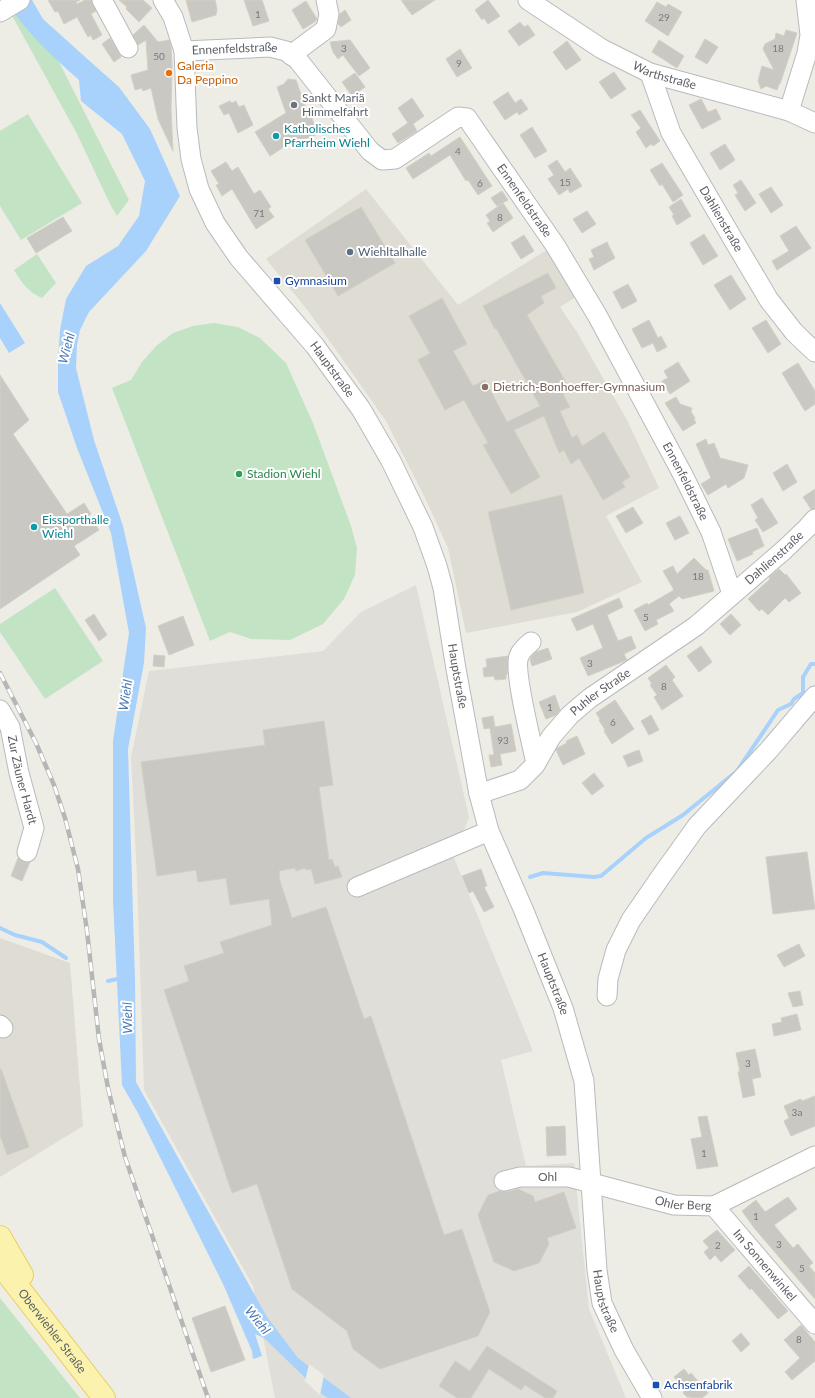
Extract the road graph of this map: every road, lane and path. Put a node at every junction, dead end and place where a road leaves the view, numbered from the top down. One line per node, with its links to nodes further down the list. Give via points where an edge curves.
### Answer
1 (102, 0): 7 (street)
2 (163, 0): 8 (street, Hauptstraße, via 173,17)
3 (326, 0): 4 (street, via 332,3); 9 (street, via 329,14 326,29)
4 (340, 0)
5 (528, 0): 10 (street, Warthstraße, via 602,49)
6 (806, 0): 11 (street, via 810,35)
7 (128, 48)
8 (184, 51): 9 (street, Ennenfeldstraße, via 270,48 286,51); 20 (street, Hauptstraße, via 191,159 199,189 215,223 239,258 315,346 361,409 391,461 422,527 443,588)
9 (291, 55): 15 (street, Ennenfeldstraße, via 298,60 370,151 382,160 395,159 458,118 467,118 555,245 597,315 711,532)
10 (650, 73): 11 (street, Warthstraße); 13 (street, Dahlienstraße, via 672,133 734,241 770,300 794,332)
11 (789, 110): 12 (street, Warthstraße)
12 (815, 123)
13 (815, 352)
14 (815, 519): 15 (street, Dahlienstraße, via 784,550)
15 (732, 594): 19 (street, Puhler Straße, via 696,626 590,698 570,715 551,737)
16 (531, 642): 19 (street, via 519,656 517,664)
17 (815, 696): 24 (street, via 768,751 697,826 662,875 631,920 616,950 608,978)
18 (0, 710): 22 (street, Zur Zäuner Hardt, via 10,727 19,774 34,828)
19 (536, 763): 20 (street, Puhler Straße, via 520,780)
20 (479, 794): 21 (street, Hauptstraße)
21 (489, 831): 23 (street); 27 (street, Hauptstraße, via 563,1008 584,1081)
22 (27, 852)
23 (357, 887)
24 (607, 996)
25 (815, 1156): 28 (street, Ohler Berg)
26 (504, 1181): 27 (street, Ohl, via 520,1177 569,1176)
27 (590, 1182): 28 (street, Ohler Berg, via 674,1205); 34 (street, Hauptstraße, via 602,1303 624,1350)
28 (714, 1206): 31 (street, Im Sonnenwinkel)
29 (0, 1237): 32 (main road)
30 (2, 1266): 32 (main road, Oberwiehler Straße)
31 (815, 1324)
32 (70, 1353): 33 (main road, Oberwiehler Straße)
33 (104, 1398)
34 (652, 1398)

